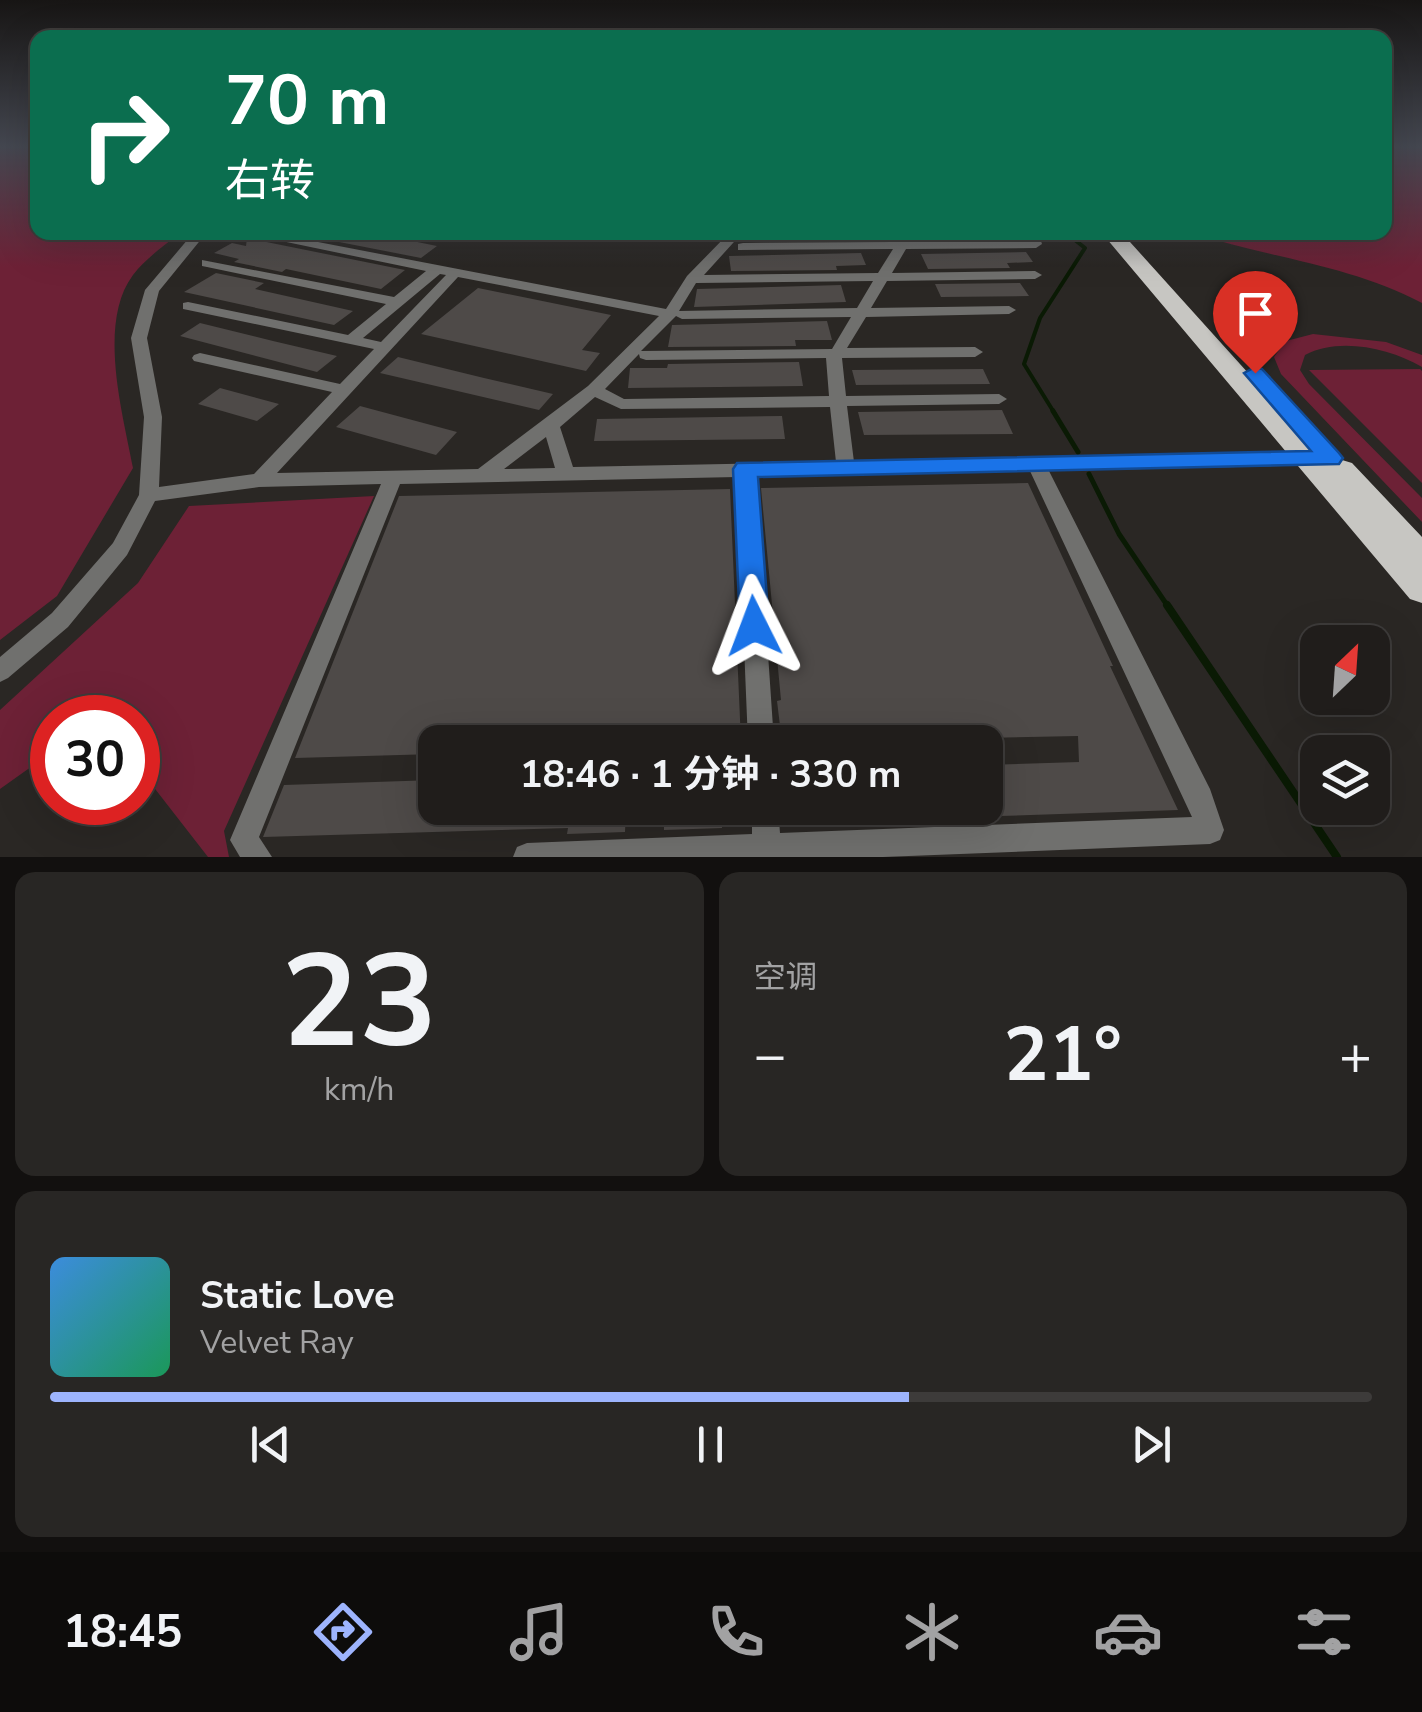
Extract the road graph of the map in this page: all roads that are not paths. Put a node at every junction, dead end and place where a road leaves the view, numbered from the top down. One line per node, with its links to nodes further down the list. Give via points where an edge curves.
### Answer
1 (193, 240): 39 (street, via 152,290 139,338 153,416)
2 (287, 240): 10 (street)
3 (740, 240): 14 (street)
4 (900, 240): 13 (street)
5 (927, 240): 8 (street)
6 (1117, 240): 31 (highway)
7 (1137, 240): 31 (highway)
8 (1036, 244)
9 (207, 264): 15 (street)
10 (437, 268): 11 (street); 15 (street)
11 (456, 272): 19 (street); 21 (street)
12 (1034, 275): 13 (street)
13 (882, 277): 14 (street); 18 (street)
14 (692, 279): 19 (street)
15 (397, 302): 20 (street)
16 (188, 306): 20 (street)
17 (1009, 310): 18 (street)
18 (861, 312): 19 (street); 23 (street)
19 (676, 315): 27 (street)
20 (351, 340): 21 (street)
21 (385, 347): 26 (street)
22 (975, 352): 23 (street)
23 (836, 354): 24 (street); 29 (street)
24 (646, 356)
25 (200, 358): 26 (street)
26 (344, 390): 38 (street)
27 (594, 390): 29 (street, via 621,404); 30 (street)
28 (1000, 399): 29 (street)
29 (838, 401): 33 (street)
30 (551, 425): 35 (street); 36 (street)
31 (1319, 458): 32 (street); 40 (highway); 41 (highway)
32 (1035, 462): 33 (street); 45 (street, via 1210,830)
33 (846, 468): 34 (street)
34 (746, 469): 35 (street); 43 (street)
35 (564, 471): 36 (street)
36 (484, 474): 37 (street)
37 (393, 477): 38 (street); 46 (street, via 244,840)
38 (259, 480): 39 (street)
39 (149, 495): 42 (street, via 120,548 60,620)
40 (1422, 558)
41 (1422, 589)
42 (0, 671)
43 (760, 725)
44 (765, 825): 45 (street)
45 (767, 847): 47 (street)
46 (258, 857)
47 (527, 857)

